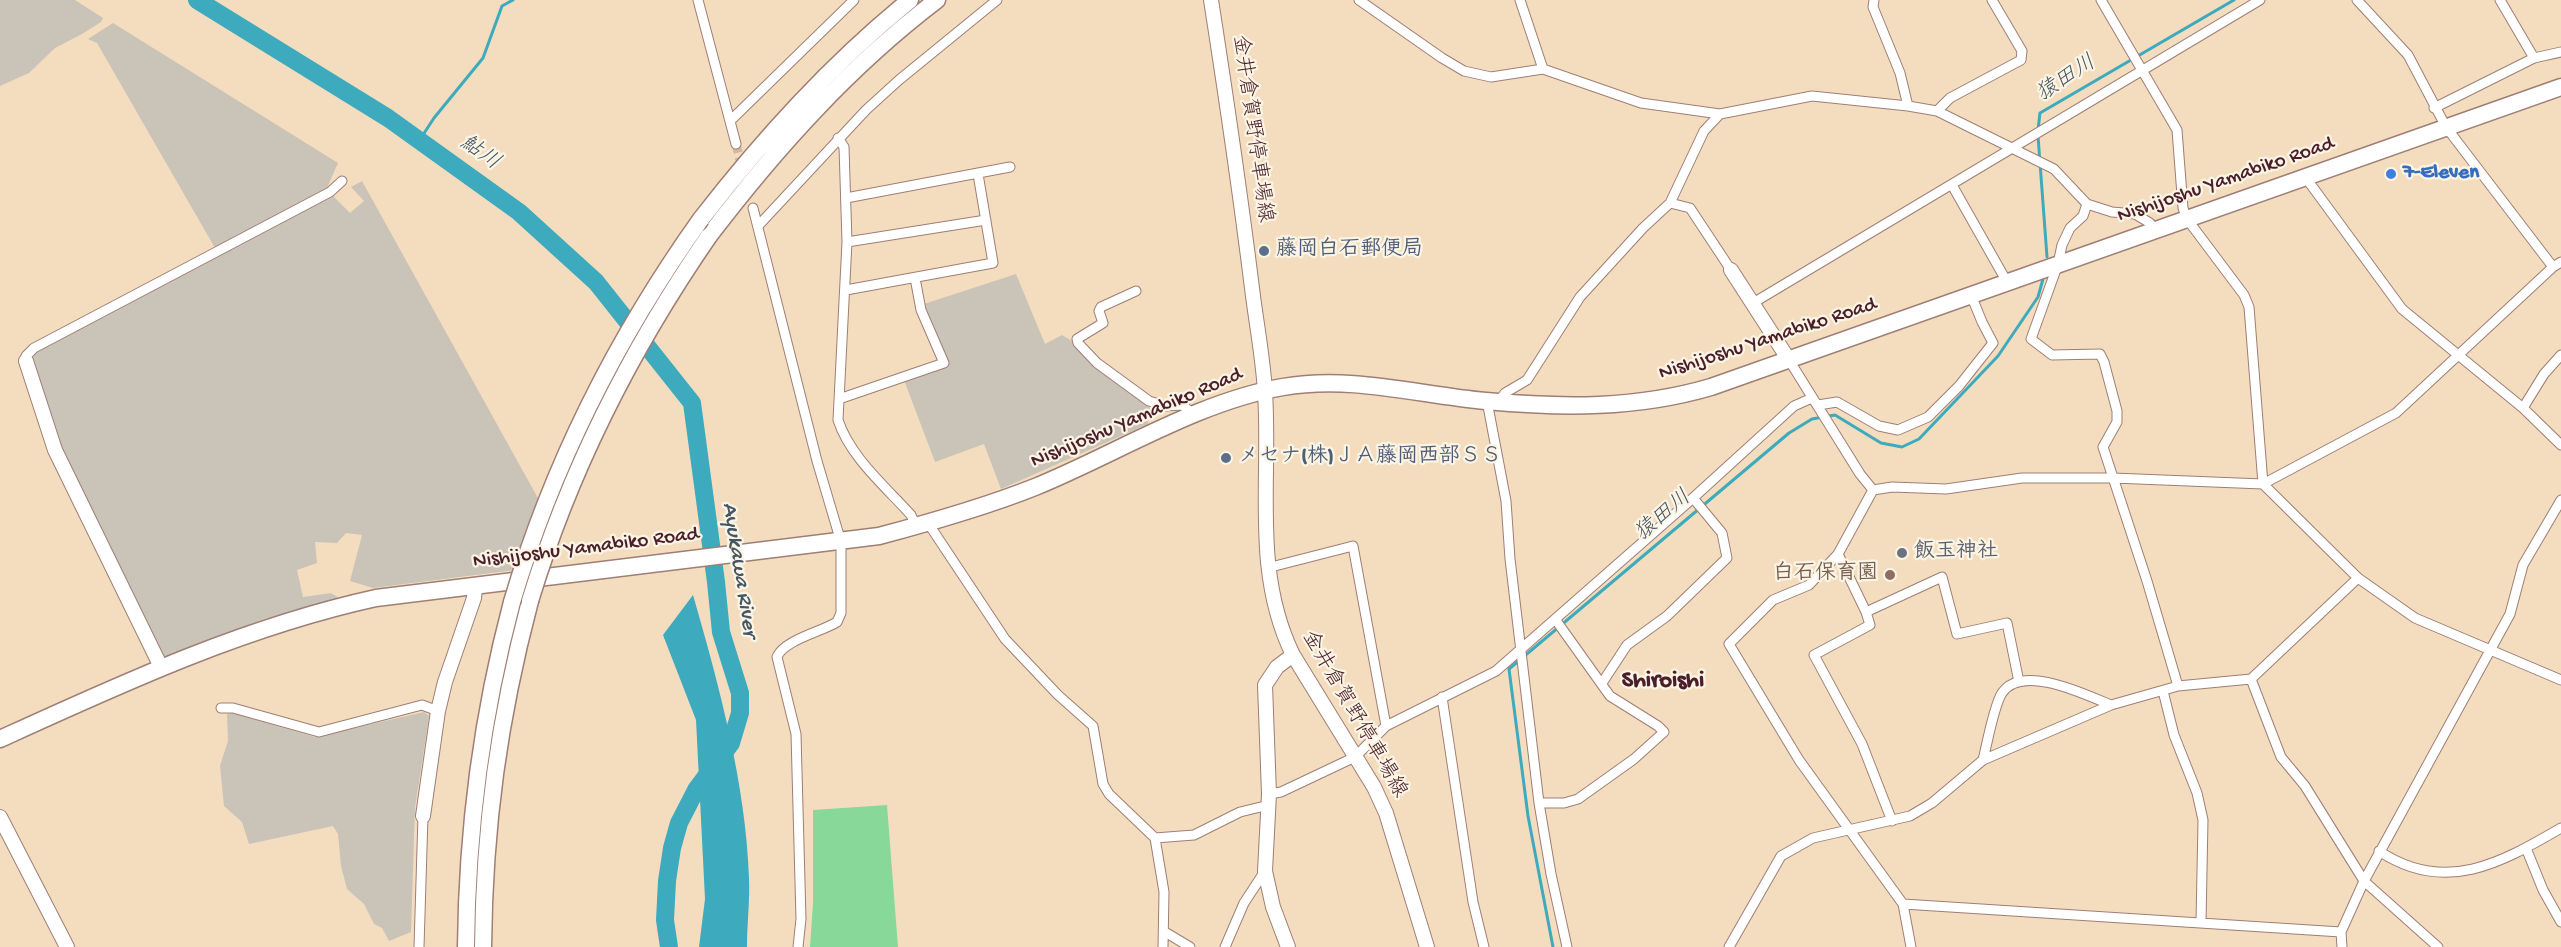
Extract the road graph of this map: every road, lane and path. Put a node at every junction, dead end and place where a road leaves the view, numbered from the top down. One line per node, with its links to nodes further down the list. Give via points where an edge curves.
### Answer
1 (698, 0): 24 (street)
2 (854, 0): 24 (street)
3 (910, 0): 113 (highway, bridge, via 852,50 785,117 701,219 642,306 595,391 549,492 512,602 490,691 476,783)
4 (937, 0): 114 (highway, bridge, via 871,56 797,128 709,236 661,308 597,426 554,529 530,601 507,694 492,786)
5 (998, 0): 26 (street, via 899,80)
6 (1211, 0): 56 (street, 金井倉賀野停車場線, via 1239,180)
7 (1359, 0): 17 (street, via 1464,70 1491,76)
8 (1520, 0): 17 (street)
9 (1874, 0): 20 (street, via 1873,7 1900,73)
10 (1992, 0): 22 (street, via 2022,51 2021,60 1950,98)
11 (2101, 0): 18 (street)
12 (2260, 0): 18 (street)
13 (2357, 0): 21 (street, via 2408,56)
14 (2499, 0): 16 (street)
15 (2561, 52): 16 (street)
16 (2534, 58): 21 (street)
17 (1543, 69): 23 (street, via 1641,103)
18 (2143, 70): 28 (street); 38 (street, via 2177,130)
19 (2561, 87): 25 (highway, Nishijoshu Yamabiko Road)
20 (1908, 106): 22 (street); 23 (street, via 1812,96)
21 (2434, 108): 25 (street)
22 (1937, 111): 28 (street)
23 (1720, 114): 35 (street, via 1704,131)
24 (730, 121): 27 (street)
25 (2446, 128): 31 (highway, Nishijoshu Yamabiko Road); 44 (street)
26 (838, 138): 34 (street, via 844,147); 40 (street)
27 (736, 144)
28 (2013, 149): 33 (street); 36 (street, via 2054,169)
29 (1010, 167): 30 (street)
30 (978, 174): 34 (street); 39 (street)
31 (2306, 178): 38 (highway, Nishijoshu Yamabiko Road); 52 (street, via 2402,309)
32 (342, 181): 55 (street, via 330,192 34,348)
33 (1952, 185): 47 (street); 51 (street)
34 (846, 198): 42 (street)
35 (1670, 203): 45 (street, via 1690,208); 58 (street, via 1580,297 1527,380)
36 (2087, 204): 41 (street, via 2135,214 2150,223); 43 (street, via 2083,216 2070,228)
37 (753, 208): 40 (street)
38 (2187, 219): 41 (highway, Nishijoshu Yamabiko Road); 64 (street, via 2250,307)
39 (986, 220): 42 (street); 46 (street, via 993,263)
40 (758, 226): 69 (street)
41 (2153, 230): 43 (highway, Nishijoshu Yamabiko Road)
42 (847, 242): 48 (street)
43 (2058, 264): 47 (highway, Nishijoshu Yamabiko Road); 63 (street, via 2031,339 2052,355 2100,354 2117,411 2117,422 2103,447)
44 (2557, 265): 52 (street)
45 (1731, 270): 51 (street)
46 (915, 278): 48 (street); 57 (street, via 921,310 944,363)
47 (2007, 282): 50 (highway, Nishijoshu Yamabiko Road)
48 (846, 290): 57 (street)
49 (1136, 291): 61 (street, via 1101,307 1103,323 1077,339 1078,343 1097,363 1149,401 1165,406 1182,405)
50 (1971, 295): 54 (highway, Nishijoshu Yamabiko Road); 59 (street, via 1993,343 1928,417 1898,430 1879,426 1837,402)
51 (1753, 303): 54 (street)
52 (2460, 354): 60 (street); 64 (street, via 2396,413)
53 (2561, 355): 60 (street)
54 (1789, 360): 58 (highway, Nishijoshu Yamabiko Road, via 1673,399 1565,406); 59 (street)
55 (26, 361): 79 (street, via 55,450)
56 (1265, 391): 58 (highway, Nishijoshu Yamabiko Road, via 1336,382); 61 (highway, Nishijoshu Yamabiko Road); 71 (street, 金井倉賀野停車場線)
57 (839, 399): 68 (street, via 841,431 853,450)
58 (1493, 401): 76 (street)
59 (1815, 401): 65 (street); 66 (street, via 1794,406)
60 (2523, 408): 62 (street)
61 (1196, 415): 68 (highway, Nishijoshu Yamabiko Road, via 1034,487)
62 (2561, 445)
63 (2113, 478): 64 (street); 65 (street, via 2022,478 1946,489); 84 (street)
64 (2263, 484): 72 (street)
65 (1873, 490): 70 (street)
66 (1694, 500): 75 (street); 83 (street, via 1722,533 1727,558 1667,616 1628,645)
67 (2561, 500): 77 (street, via 2523,565 2511,614)
68 (922, 525): 69 (highway, Nishijoshu Yamabiko Road); 101 (street, via 1005,639 1093,726 1102,784)
69 (841, 542): 73 (highway, Nishijoshu Yamabiko Road); 115 (street, via 841,613 837,622 789,644 777,657 796,734 801,919)
70 (1838, 554): 74 (street); 100 (street, via 1809,585 1773,600 1729,644 1799,760)
71 (1267, 568): 78 (street, 金井倉賀野停車場線, via 1278,620); 90 (street, via 1353,546)
72 (2358, 578): 77 (street, via 2415,618); 80 (street)
73 (476, 587): 79 (highway, Nishijoshu Yamabiko Road, via 376,598 324,609); 89 (street)
74 (1866, 612): 82 (street, via 1942,577 1957,634 2007,623); 98 (street, via 1870,625 1814,655 1862,744)
75 (1556, 621): 76 (street); 83 (street)
76 (1522, 651): 86 (street, via 1496,671); 95 (street)
77 (2490, 651): 81 (street); 103 (street)
78 (1293, 656): 92 (street, 金井倉賀野停車場線); 94 (street, via 1277,667 1265,685)
79 (161, 667): 91 (highway, Nishijoshu Yamabiko Road)
80 (2251, 679): 84 (street); 105 (street, via 2281,757 2305,786)
81 (2561, 680)
82 (2019, 682): 87 (street, via 2059,683); 93 (street, via 2001,694)
83 (1602, 683): 95 (street, via 1610,696 1664,732 1578,799)
84 (2178, 686): 85 (street)
85 (2163, 691): 87 (street); 107 (street, via 2203,820)
86 (1442, 697): 90 (street); 121 (street, via 1473,902)
87 (2110, 705): 93 (street)
88 (221, 708): 89 (street, via 319,732 422,705)
89 (438, 711): 96 (street)
90 (1386, 726): 92 (street)
91 (0, 738)
92 (1355, 758): 94 (street); 120 (street, 金井倉賀野停車場線, via 1386,813)
93 (1983, 760): 98 (street, via 1932,802)
94 (1269, 800): 101 (street, via 1194,835); 104 (street)
95 (1539, 803): 122 (street)
96 (423, 816): 112 (street)
97 (0, 817): 111 (street)
98 (1893, 821): 100 (street)
99 (2561, 828): 102 (street)
100 (1849, 831): 106 (street); 123 (street, via 1813,838 1781,856)
101 (1155, 838): 109 (street, via 1164,892)
102 (2526, 848): 103 (street, via 2494,864 2447,873 2398,864); 108 (street)
103 (2379, 851): 105 (street)
104 (1265, 871): 118 (street, via 1244,903); 119 (street)
105 (2364, 881): 110 (street); 126 (street)
106 (1903, 904): 107 (street); 124 (street)
107 (2201, 922): 110 (street)
108 (2561, 922)
109 (1165, 932): 116 (street); 117 (street)
110 (2341, 932): 125 (street)
111 (67, 947)
112 (419, 947)
113 (466, 947)
114 (483, 947)
115 (798, 947)
116 (1163, 947)
117 (1190, 947)
118 (1225, 947)
119 (1288, 947)
120 (1427, 947)
121 (1484, 947)
122 (1567, 947)
123 (1729, 947)
124 (1911, 947)
125 (2342, 947)
126 (2438, 947)

